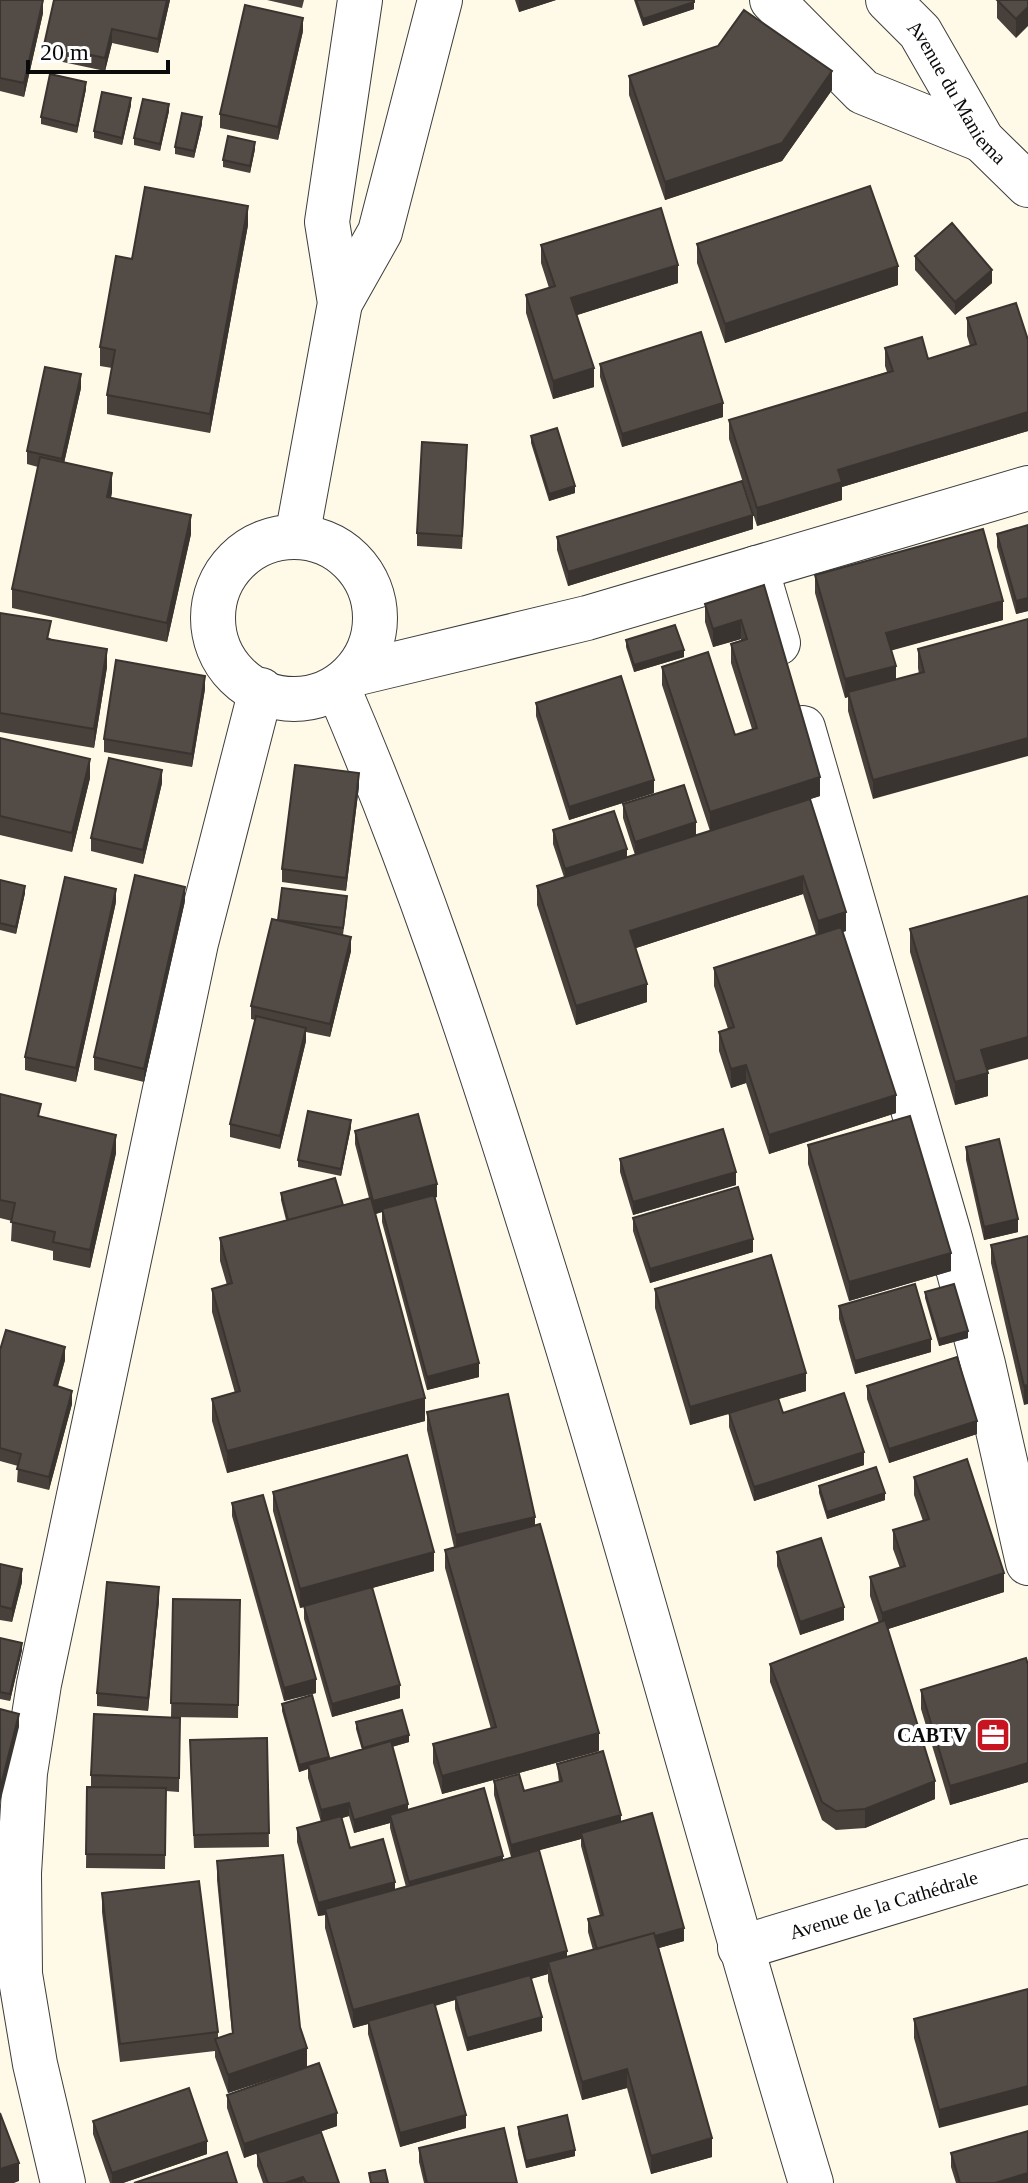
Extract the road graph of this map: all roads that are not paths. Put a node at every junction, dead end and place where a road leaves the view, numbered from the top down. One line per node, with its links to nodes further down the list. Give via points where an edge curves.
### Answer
1 (360, 0): 7 (street, via 327,222)
2 (440, 0): 7 (street, via 380,232)
3 (772, 0): 5 (street, via 863,92)
4 (888, 0): 5 (street, Avenue du Maniema, via 920,32)
5 (982, 140): 6 (street, Avenue du Maniema)
6 (1028, 185)
7 (340, 303): 9 (street)
8 (1028, 488): 10 (street)
9 (297, 537): 11 (street, via 323,542 346,556 364,575 374,600 376,627 369,652); 12 (street, via 268,541 242,554 223,576 213,603 214,632 224,660 242,682)
10 (756, 568): 11 (street); 13 (street, via 949,1234)
11 (346, 681): 12 (street, via 320,696 294,700); 15 (street, via 503,1138 590,1414)
12 (261, 690): 16 (street, via 193,958 39,1684 25,1773 20,1974)
13 (1028, 1563)
14 (1028, 1861): 15 (street, Avenue de la Cathédrale)
15 (740, 1948): 17 (street)
16 (63, 2183)
17 (811, 2183)

